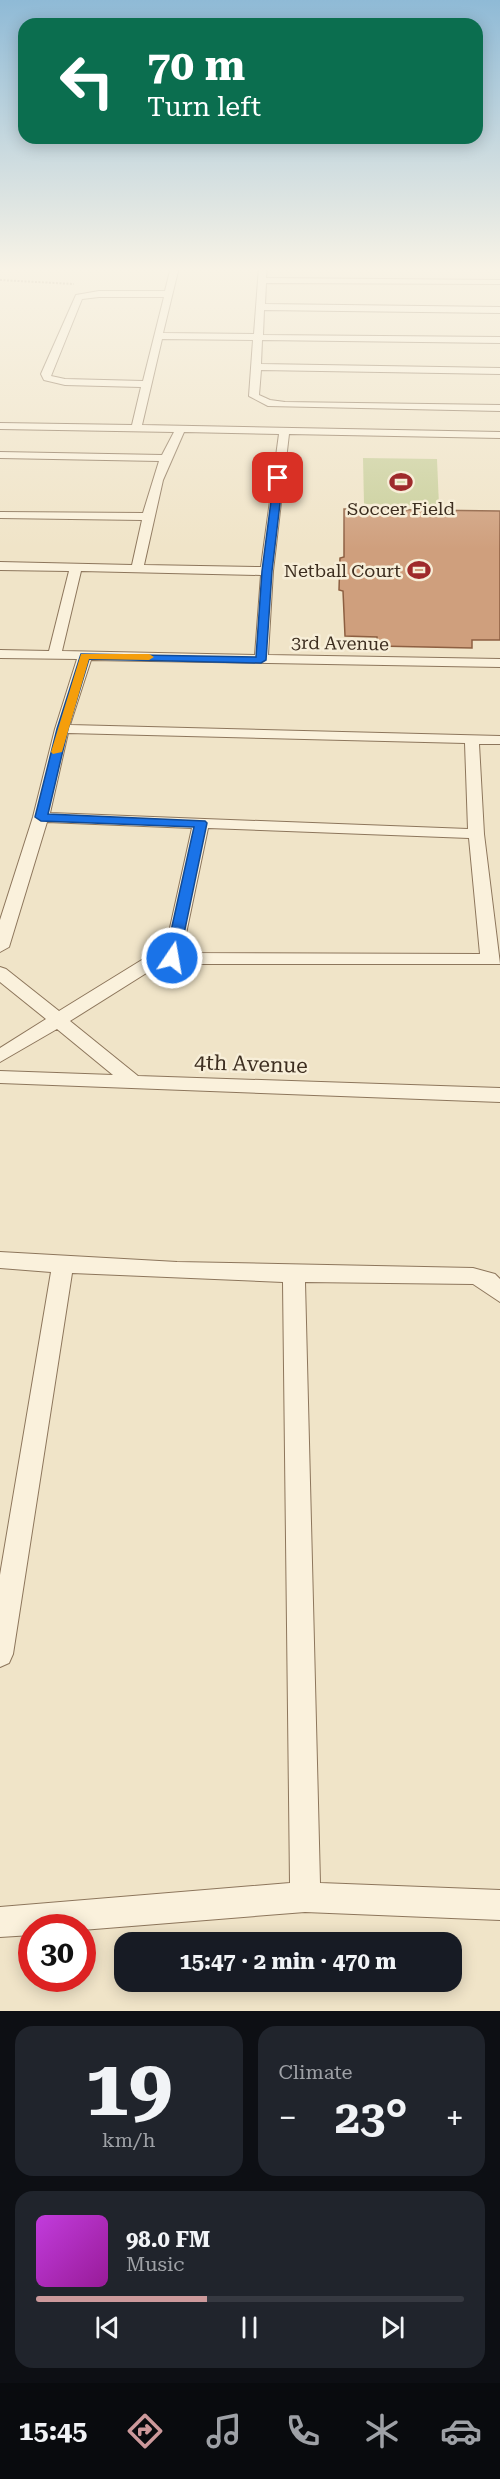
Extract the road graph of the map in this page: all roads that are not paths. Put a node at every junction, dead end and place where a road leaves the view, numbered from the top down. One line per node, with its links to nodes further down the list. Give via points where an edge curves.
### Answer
1 (53, 361): 6 (street, via 46,378)
2 (153, 361): 6 (street)
3 (255, 361): 4 (street)
4 (254, 367): 5 (street); 8 (street, via 254,396 268,402)
5 (500, 371)
6 (147, 384): 10 (street)
7 (500, 408): 8 (street)
8 (433, 420): 12 (street); 13 (street)
9 (0, 426): 10 (street)
10 (136, 428): 11 (street)
11 (180, 430): 12 (street); 15 (street)
12 (284, 432): 21 (street)
13 (500, 435)
14 (0, 455): 15 (street)
15 (164, 458): 17 (street)
16 (0, 515): 17 (street)
17 (149, 517): 20 (street)
18 (0, 566): 19 (street)
19 (76, 567): 20 (street); 23 (street)
20 (137, 569): 21 (street)
21 (267, 571): 25 (street)
22 (0, 654): 23 (street, 3rd Avenue)
23 (54, 656): 24 (street, 3rd Avenue)
24 (85, 656): 25 (street, 3rd Avenue); 27 (street)
25 (261, 660): 26 (street, 3rd Avenue)
26 (500, 663)
27 (62, 729): 28 (street); 30 (street)
28 (472, 740): 29 (street); 32 (street)
29 (500, 740)
30 (41, 817): 31 (street); 33 (street)
31 (201, 823): 32 (street); 34 (street)
32 (476, 834): 35 (street)
33 (0, 948)
34 (172, 958): 35 (street); 37 (street, via 135,970)
35 (495, 959)
36 (0, 973): 37 (street)
37 (59, 1019): 38 (street); 40 (street)
38 (0, 1056)
39 (0, 1077): 40 (street, 4th Avenue)
40 (134, 1082): 41 (street, 4th Avenue)
41 (500, 1095)
42 (0, 1260): 43 (street)
43 (63, 1265): 44 (street); 46 (street)
44 (294, 1274): 45 (street, via 473,1276 487,1280); 47 (street)
45 (500, 1293)
46 (0, 1654)
47 (305, 1898): 48 (street); 49 (street)
48 (500, 1905)
49 (0, 1922)

